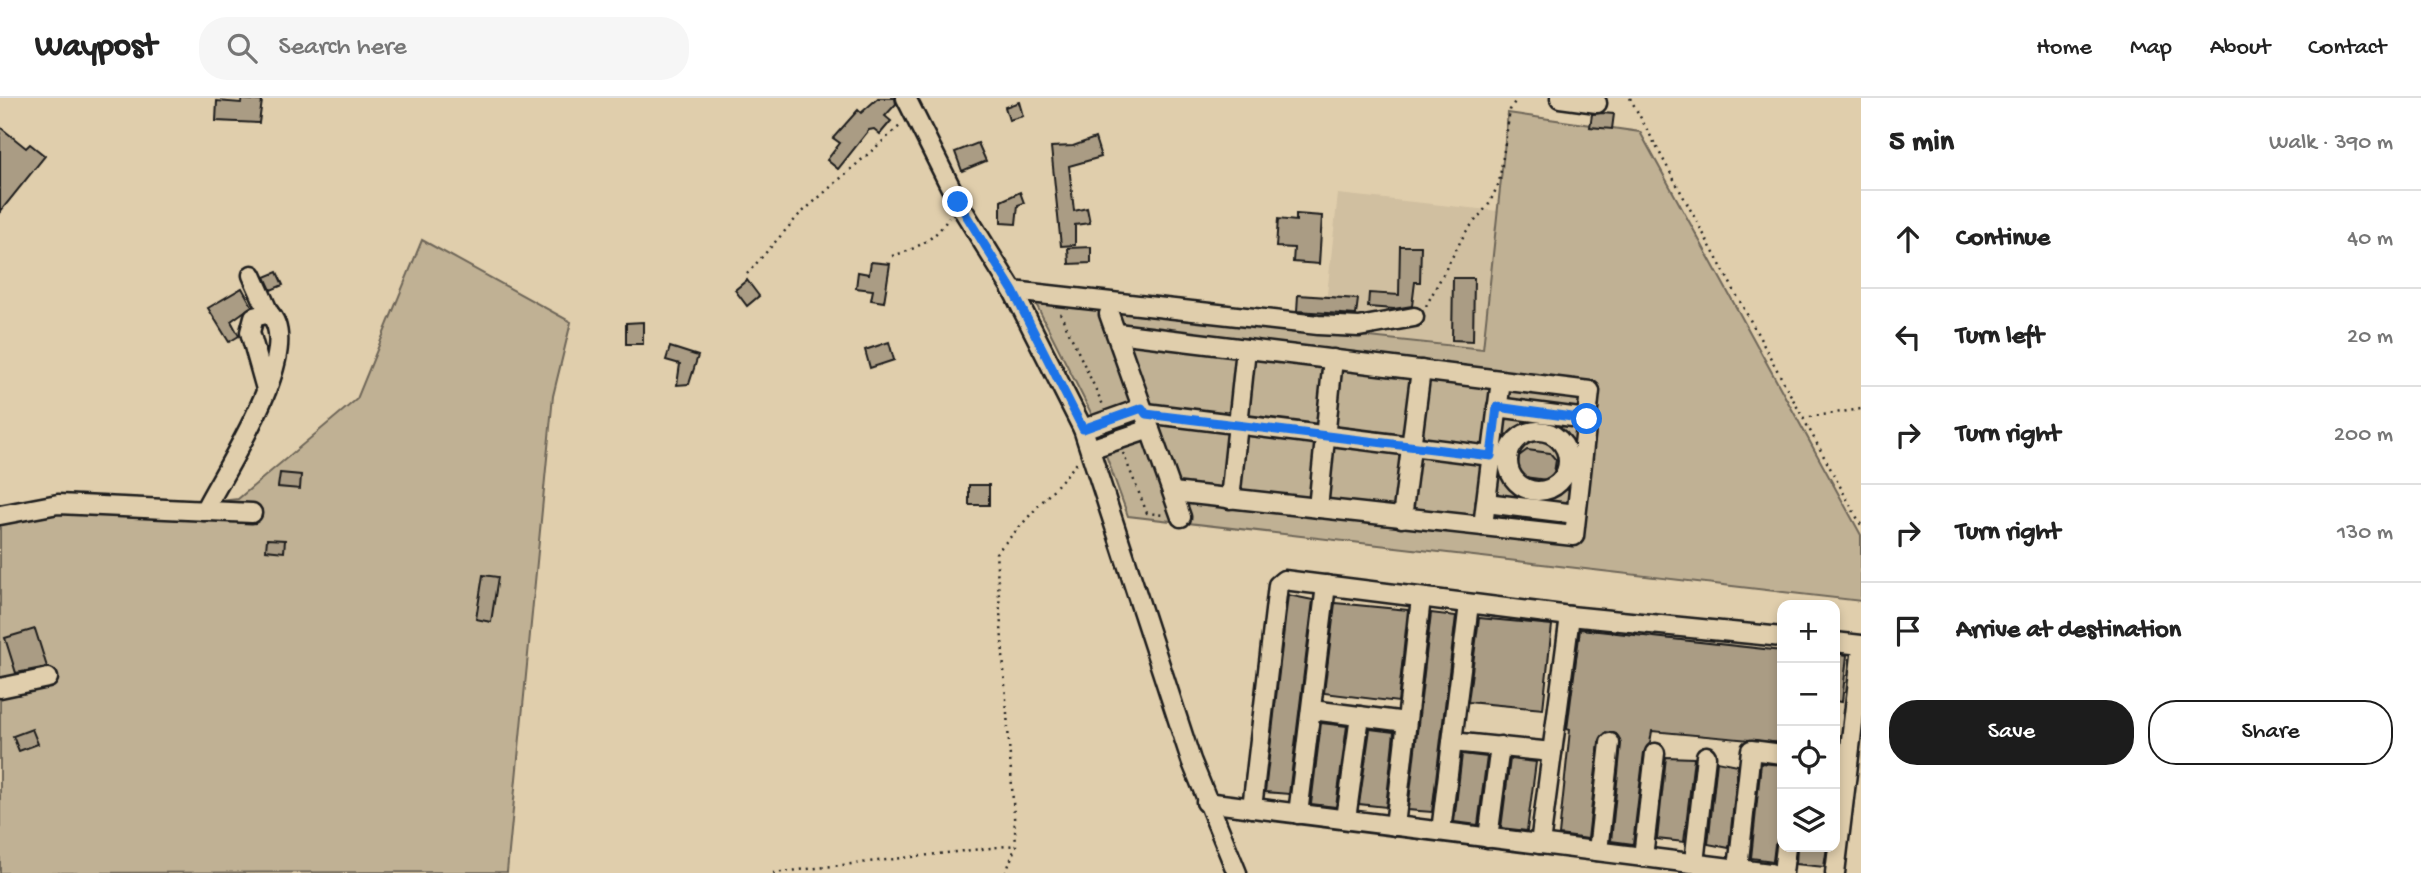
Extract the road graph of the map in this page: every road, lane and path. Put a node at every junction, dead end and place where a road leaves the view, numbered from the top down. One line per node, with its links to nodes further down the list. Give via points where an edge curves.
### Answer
1 (1517, 98): 13 (path, via 1510,110 1499,183 1489,204 1465,233 1430,300)
2 (1560, 98): 4 (street)
3 (1630, 98): 23 (path)
4 (1597, 103)
5 (910, 106): 6 (street); 8 (path, via 799,215)
6 (958, 202): 7 (path, via 941,230 915,249); 10 (street)
7 (892, 256)
8 (747, 274)
9 (252, 275): 11 (street)
10 (1013, 291): 13 (street, via 1318,325 1359,327); 26 (street)
11 (269, 313): 19 (street, via 278,321 281,340); 19 (street, via 254,317 250,331)
12 (1109, 314): 14 (street)
13 (1414, 317)
14 (1117, 333): 15 (street); 22 (street)
15 (1246, 349): 16 (street); 25 (street)
16 (1333, 359): 17 (street); 27 (street)
17 (1421, 370): 18 (street); 28 (street)
18 (1500, 380): 20 (street); 24 (street, via 1590,391)
19 (266, 389): 36 (street, via 252,425)
20 (1497, 407): 24 (street); 30 (street)
21 (1861, 409): 23 (path)
22 (1146, 417): 25 (street); 26 (street); 29 (street); 32 (street)
23 (1803, 418): 42 (path)
24 (1587, 419): 31 (street)
25 (1238, 425): 27 (street); 33 (street)
26 (1083, 429): 29 (street)
27 (1325, 436): 28 (street); 35 (street)
28 (1411, 446): 30 (street); 41 (street)
29 (1090, 449): 65 (street); 73 (path, via 996,553)
30 (1499, 457): 31 (street, via 1522,435 1541,431 1564,446); 31 (street, via 1511,477 1535,492 1553,488); 34 (street)
31 (1575, 465): 38 (street)
32 (1173, 492): 33 (street); 40 (street)
33 (1230, 499): 35 (street)
34 (1486, 503): 38 (street); 43 (street)
35 (1318, 508): 41 (street)
36 (204, 511): 37 (street); 39 (street, via 58,503)
37 (252, 513)
38 (1576, 514): 43 (street, via 1574,537)
39 (0, 515)
40 (1181, 517)
41 (1402, 517): 43 (street)
42 (1861, 525)
43 (1483, 526)
44 (1326, 586): 45 (street); 54 (street); 66 (street, via 1284,580 1278,585)
45 (1421, 597): 46 (street); 56 (street)
46 (1469, 604): 47 (street); 57 (street)
47 (1570, 616): 48 (street); 60 (street)
48 (1777, 637)
49 (1840, 643): 50 (street)
50 (1861, 645)
51 (1861, 656): 64 (street)
52 (48, 678): 53 (street)
53 (0, 688)
54 (1312, 710): 55 (street); 67 (street)
55 (1360, 716): 56 (street); 68 (street)
56 (1406, 722): 69 (street)
57 (1452, 742): 59 (street); 70 (street)
58 (1610, 743): 74 (street)
59 (1500, 746): 60 (street); 71 (street)
60 (1552, 752): 72 (street)
61 (1655, 753): 76 (street)
62 (1777, 753): 78 (street, via 1751,750)
63 (1706, 755): 77 (street)
64 (1842, 760): 84 (street)
65 (1206, 802): 66 (street); 81 (street)
66 (1252, 808): 67 (street)
67 (1298, 814): 68 (street)
68 (1346, 820): 69 (street)
69 (1395, 826): 70 (street)
70 (1441, 831): 71 (street)
71 (1488, 838): 72 (street)
72 (1540, 844): 74 (street)
73 (1016, 845): 79 (path); 80 (path)
74 (1598, 851): 76 (street)
75 (1785, 852): 83 (street)
76 (1643, 857): 77 (street)
77 (1694, 863): 78 (street)
78 (1738, 869): 82 (street)
79 (773, 873)
80 (1006, 873)
81 (1237, 873)
82 (1770, 873)
83 (1783, 873)
84 (1835, 873)

